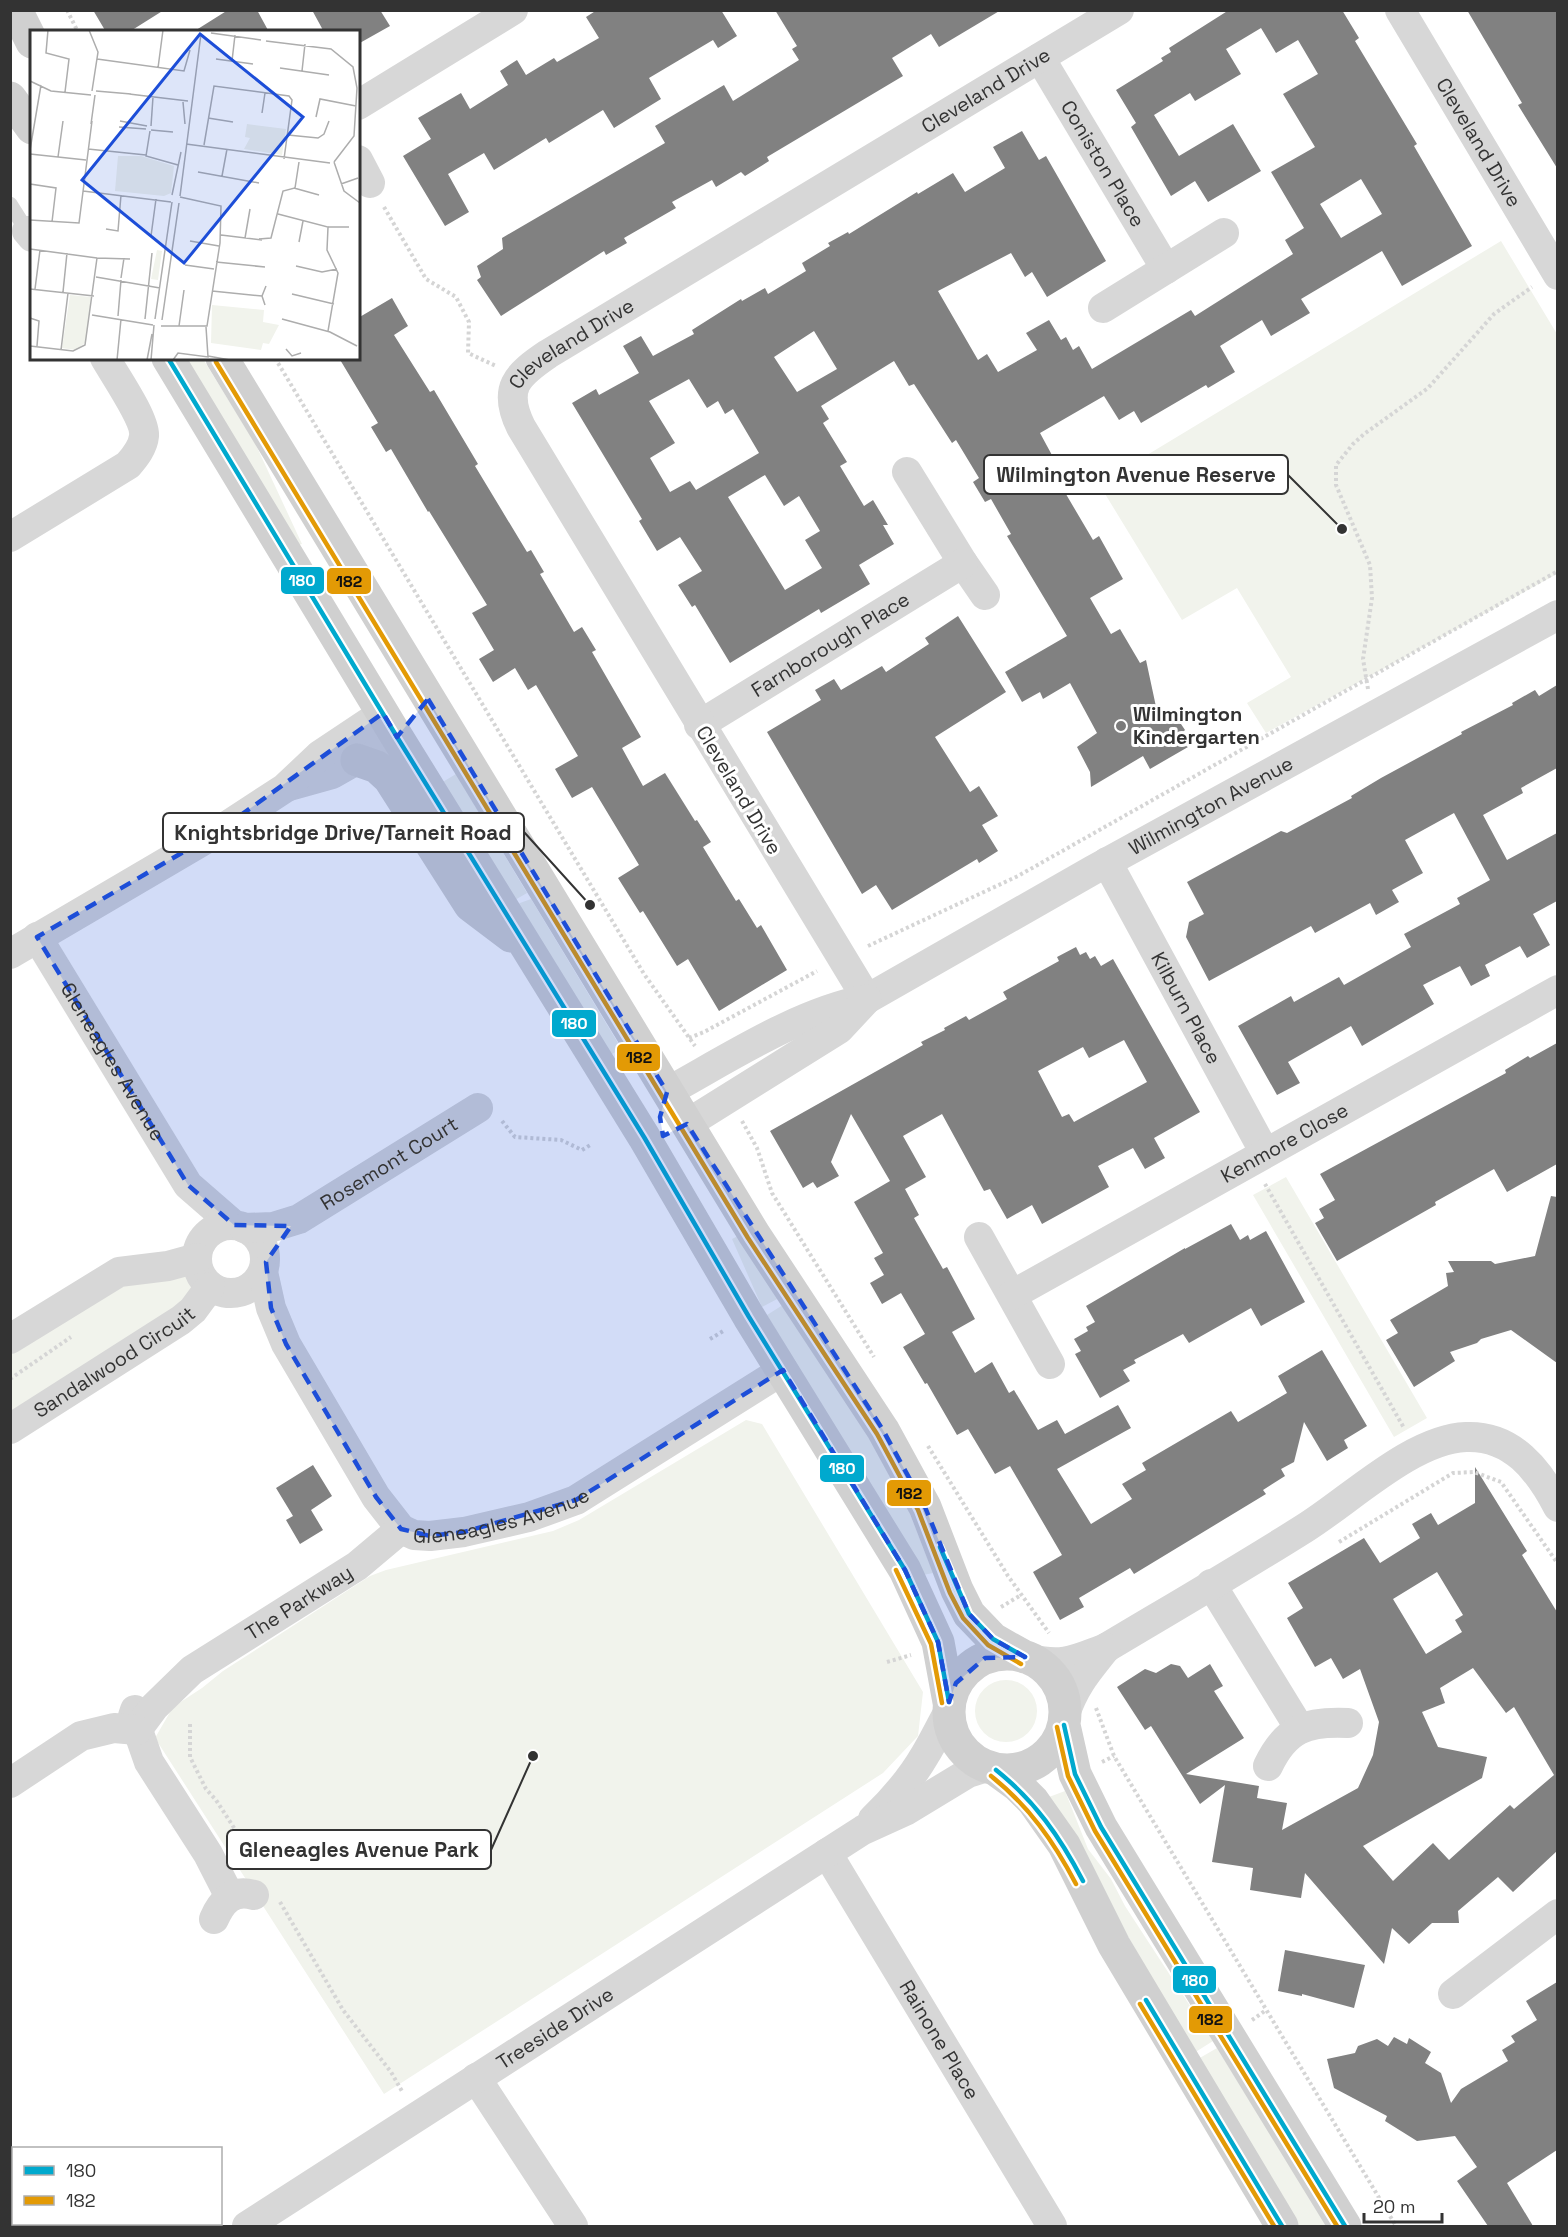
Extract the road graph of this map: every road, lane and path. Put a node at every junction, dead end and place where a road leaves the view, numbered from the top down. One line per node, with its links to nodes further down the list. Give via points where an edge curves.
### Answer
1 (16, 10): 7 (main road)
2 (67, 10): 6 (path)
3 (1119, 10): 8 (street, Cleveland Drive)
4 (1400, 10): 17 (street, Cleveland Drive)
5 (502, 13): 10 (street)
6 (77, 30)
7 (30, 38)
8 (1040, 58): 16 (street, Coniston Place); 23 (street, Cleveland Drive, via 549,354)
9 (10, 99): 11 (main road)
10 (360, 104)
11 (30, 126)
12 (364, 171): 23 (path, via 426,279 456,297 469,322 468,353)
13 (10, 204): 15 (lane)
14 (1224, 233): 16 (street)
15 (29, 234)
16 (1166, 269): 18 (street)
17 (1556, 273): 30 (path, via 1494,314 1428,388 1364,434 1336,465 1336,485 1370,565 1372,598 1363,659)
18 (1103, 308)
19 (106, 360): 25 (street, via 138,414 144,436 140,450 128,465)
20 (169, 360): 33 (main road)
21 (223, 360): 31 (main road)
22 (276, 360): 46 (path, via 644,974)
23 (519, 376): 34 (street, Cleveland Drive, via 514,383 514,414)
24 (907, 472): 26 (street)
25 (10, 537)
26 (963, 563): 28 (street); 34 (street, Farnborough Place)
27 (1557, 571): 30 (path)
28 (984, 595)
29 (1557, 615): 32 (street, Wilmington Avenue)
30 (1366, 680): 32 (path); 40 (path, via 1018,876)
31 (429, 699): 33 (main road); 49 (main road)
32 (1376, 714): 37 (street, Wilmington Avenue)
33 (390, 725): 35 (street); 36 (street, via 320,755); 39 (main road)
34 (699, 725): 44 (street, Cleveland Drive)
35 (357, 760): 36 (street, via 332,774); 39 (main road, via 377,767 389,778 470,904)
36 (285, 788): 38 (street, via 189,850)
37 (1107, 862): 44 (street, Wilmington Avenue); 55 (street, Kilburn Place)
38 (37, 937): 41 (street); 56 (street, Gleneagles Avenue)
39 (526, 948): 52 (main road)
40 (860, 950)
41 (10, 954)
42 (817, 971): 46 (path)
43 (1557, 990): 55 (street, Kenmore Close)
44 (867, 999): 45 (street, Wilmington Avenue, via 846,1003); 47 (street, Wilmington Avenue, via 839,1029)
45 (779, 1032): 47 (street); 48 (street, Wilmington Avenue)
46 (689, 1038): 48 (path)
47 (795, 1057): 50 (street, Wilmington Avenue)
48 (711, 1068): 49 (street, Wilmington Avenue)
49 (667, 1092): 53 (main road, via 660,1117)
50 (728, 1098): 53 (street, Wilmington Avenue); 68 (path, via 757,1148 772,1193)
51 (478, 1108): 54 (path, via 498,1115 515,1137 561,1140 582,1150); 57 (street, Rosemont Court)
52 (630, 1117): 53 (main road, via 639,1124); 62 (main road)
53 (675, 1128): 62 (main road); 80 (main road, via 754,1234 883,1430 925,1507 969,1614 993,1639)
54 (592, 1144)
55 (1256, 1158): 64 (street, Kenmore Close); 72 (path, via 1270,1190)
56 (189, 1185): 58 (street, Gleneagles Avenue); 60 (street, Gleneagles Avenue, via 197,1217)
57 (299, 1219): 58 (street, Rosemont Court, via 273,1227); 61 (street, Rosemont Court)
58 (239, 1226): 60 (street, via 213,1230 204,1238); 61 (street, via 254,1233 261,1242)
59 (979, 1237): 64 (street)
60 (198, 1253): 63 (street, via 198,1269 203,1279); 65 (street, via 168,1266 119,1272)
61 (264, 1267): 63 (street, via 250,1288 240,1293); 66 (street, Gleneagles Avenue, via 271,1308)
62 (731, 1286): 69 (main road)
63 (220, 1290): 66 (street, Gleneagles Avenue); 70 (street, Sandalwood Circuit, via 181,1320)
64 (1012, 1295): 67 (street)
65 (10, 1340)
66 (286, 1344): 76 (street, Gleneagles Avenue, via 376,1497)
67 (1050, 1364)
68 (878, 1365)
69 (783, 1370): 76 (street, Gleneagles Avenue, via 576,1500 529,1517 464,1532 430,1536); 82 (main road, via 905,1570 938,1642)
70 (10, 1429)
71 (927, 1445): 81 (path, via 1021,1595)
72 (1418, 1452): 73 (street, via 1449,1438 1500,1442 1533,1468); 75 (street, via 1371,1479)
73 (1557, 1507)
74 (1557, 1520): 75 (street, via 1507,1464 1491,1456 1459,1453 1427,1464 1372,1497)
75 (1308, 1527): 79 (street)
76 (401, 1529): 87 (street, The Parkway, via 357,1566 192,1670 154,1707)
77 (1335, 1544): 78 (path, via 1453,1473 1474,1472 1501,1482)
78 (1557, 1564)
79 (1211, 1584): 81 (street); 86 (street)
80 (1028, 1658): 81 (street); 82 (main road, via 1005,1654 985,1658 968,1668 956,1683); 83 (main road, via 1045,1668 1056,1681 1063,1697)
81 (1075, 1671): 83 (street); 103 (path, via 1100,1714 1114,1756)
82 (948, 1708): 89 (main road, via 951,1730 959,1746 971,1759); 91 (street, Treeside Drive, via 913,1773)
83 (1064, 1719): 89 (main road, via 1057,1742 1046,1755 1014,1770); 102 (main road, via 1075,1774 1101,1827)
84 (1348, 1723): 86 (street, via 1314,1724)
85 (190, 1724): 93 (path, via 190,1757 216,1800)
86 (1300, 1729): 88 (street, via 1276,1749)
87 (137, 1730): 90 (street, via 114,1728 81,1736); 93 (street, via 148,1762 208,1854)
88 (1268, 1766)
89 (991, 1769): 91 (street, Treeside Drive, via 968,1773 907,1810); 101 (main road, via 1033,1801 1064,1845 1119,1954)
90 (10, 1783)
91 (863, 1830): 92 (street, Treeside Drive)
92 (827, 1853): 96 (street, Treeside Drive); 100 (street, Rainone Place)
93 (247, 1895): 97 (path, via 391,2072)
94 (1557, 1914): 95 (street)
95 (1453, 1994)
96 (476, 2078): 97 (street, Treeside Drive); 99 (street)
97 (417, 2116): 98 (street, Treeside Drive)
98 (247, 2226)
99 (573, 2226)
100 (1052, 2226)
101 (1282, 2226)
102 (1345, 2226)
103 (1396, 2226)

